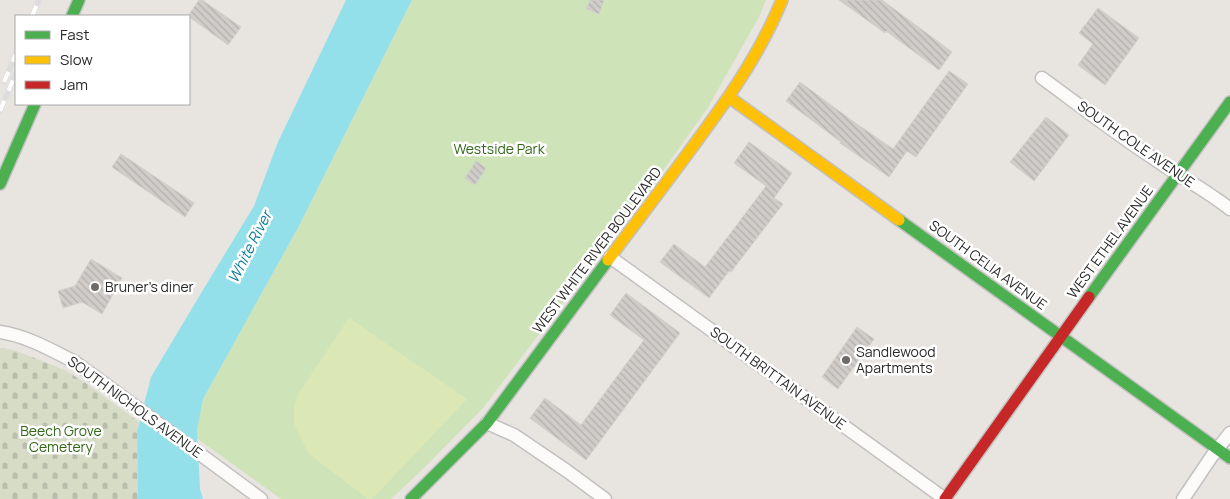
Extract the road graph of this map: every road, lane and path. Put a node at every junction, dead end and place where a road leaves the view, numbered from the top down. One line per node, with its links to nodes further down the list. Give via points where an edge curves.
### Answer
1 (79, 0): 3 (street)
2 (782, 0): 5 (street, WEST WHITE RIVER BOULEVARD, via 763,42)
3 (72, 15)
4 (1042, 78): 8 (street, SOUTH COLE AVENUE)
5 (729, 97): 11 (street, WEST WHITE RIVER BOULEVARD); 13 (street, SOUTH CELIA AVENUE)
6 (1230, 102): 8 (street, WEST ETHEL AVENUE)
7 (35, 105): 9 (street)
8 (1177, 174): 10 (street, SOUTH COLE AVENUE); 13 (street, WEST ETHEL AVENUE)
9 (0, 184)
10 (1230, 209)
11 (610, 257): 14 (street, WEST WHITE RIVER BOULEVARD); 21 (street, SOUTH BRITTAIN AVENUE)
12 (0, 332): 18 (street, SOUTH NICHOLS AVENUE, via 45,346 75,362)
13 (1061, 336): 16 (street, SOUTH CELIA AVENUE); 21 (street, WEST ETHEL AVENUE)
14 (486, 423): 19 (street, WEST WHITE RIVER BOULEVARD); 20 (street, via 514,435)
15 (1230, 433): 16 (street)
16 (1218, 449): 17 (street, SOUTH CELIA AVENUE); 22 (street)
17 (1230, 458)
18 (258, 497)
19 (411, 499)
20 (605, 499)
21 (945, 499)
22 (1182, 499)

